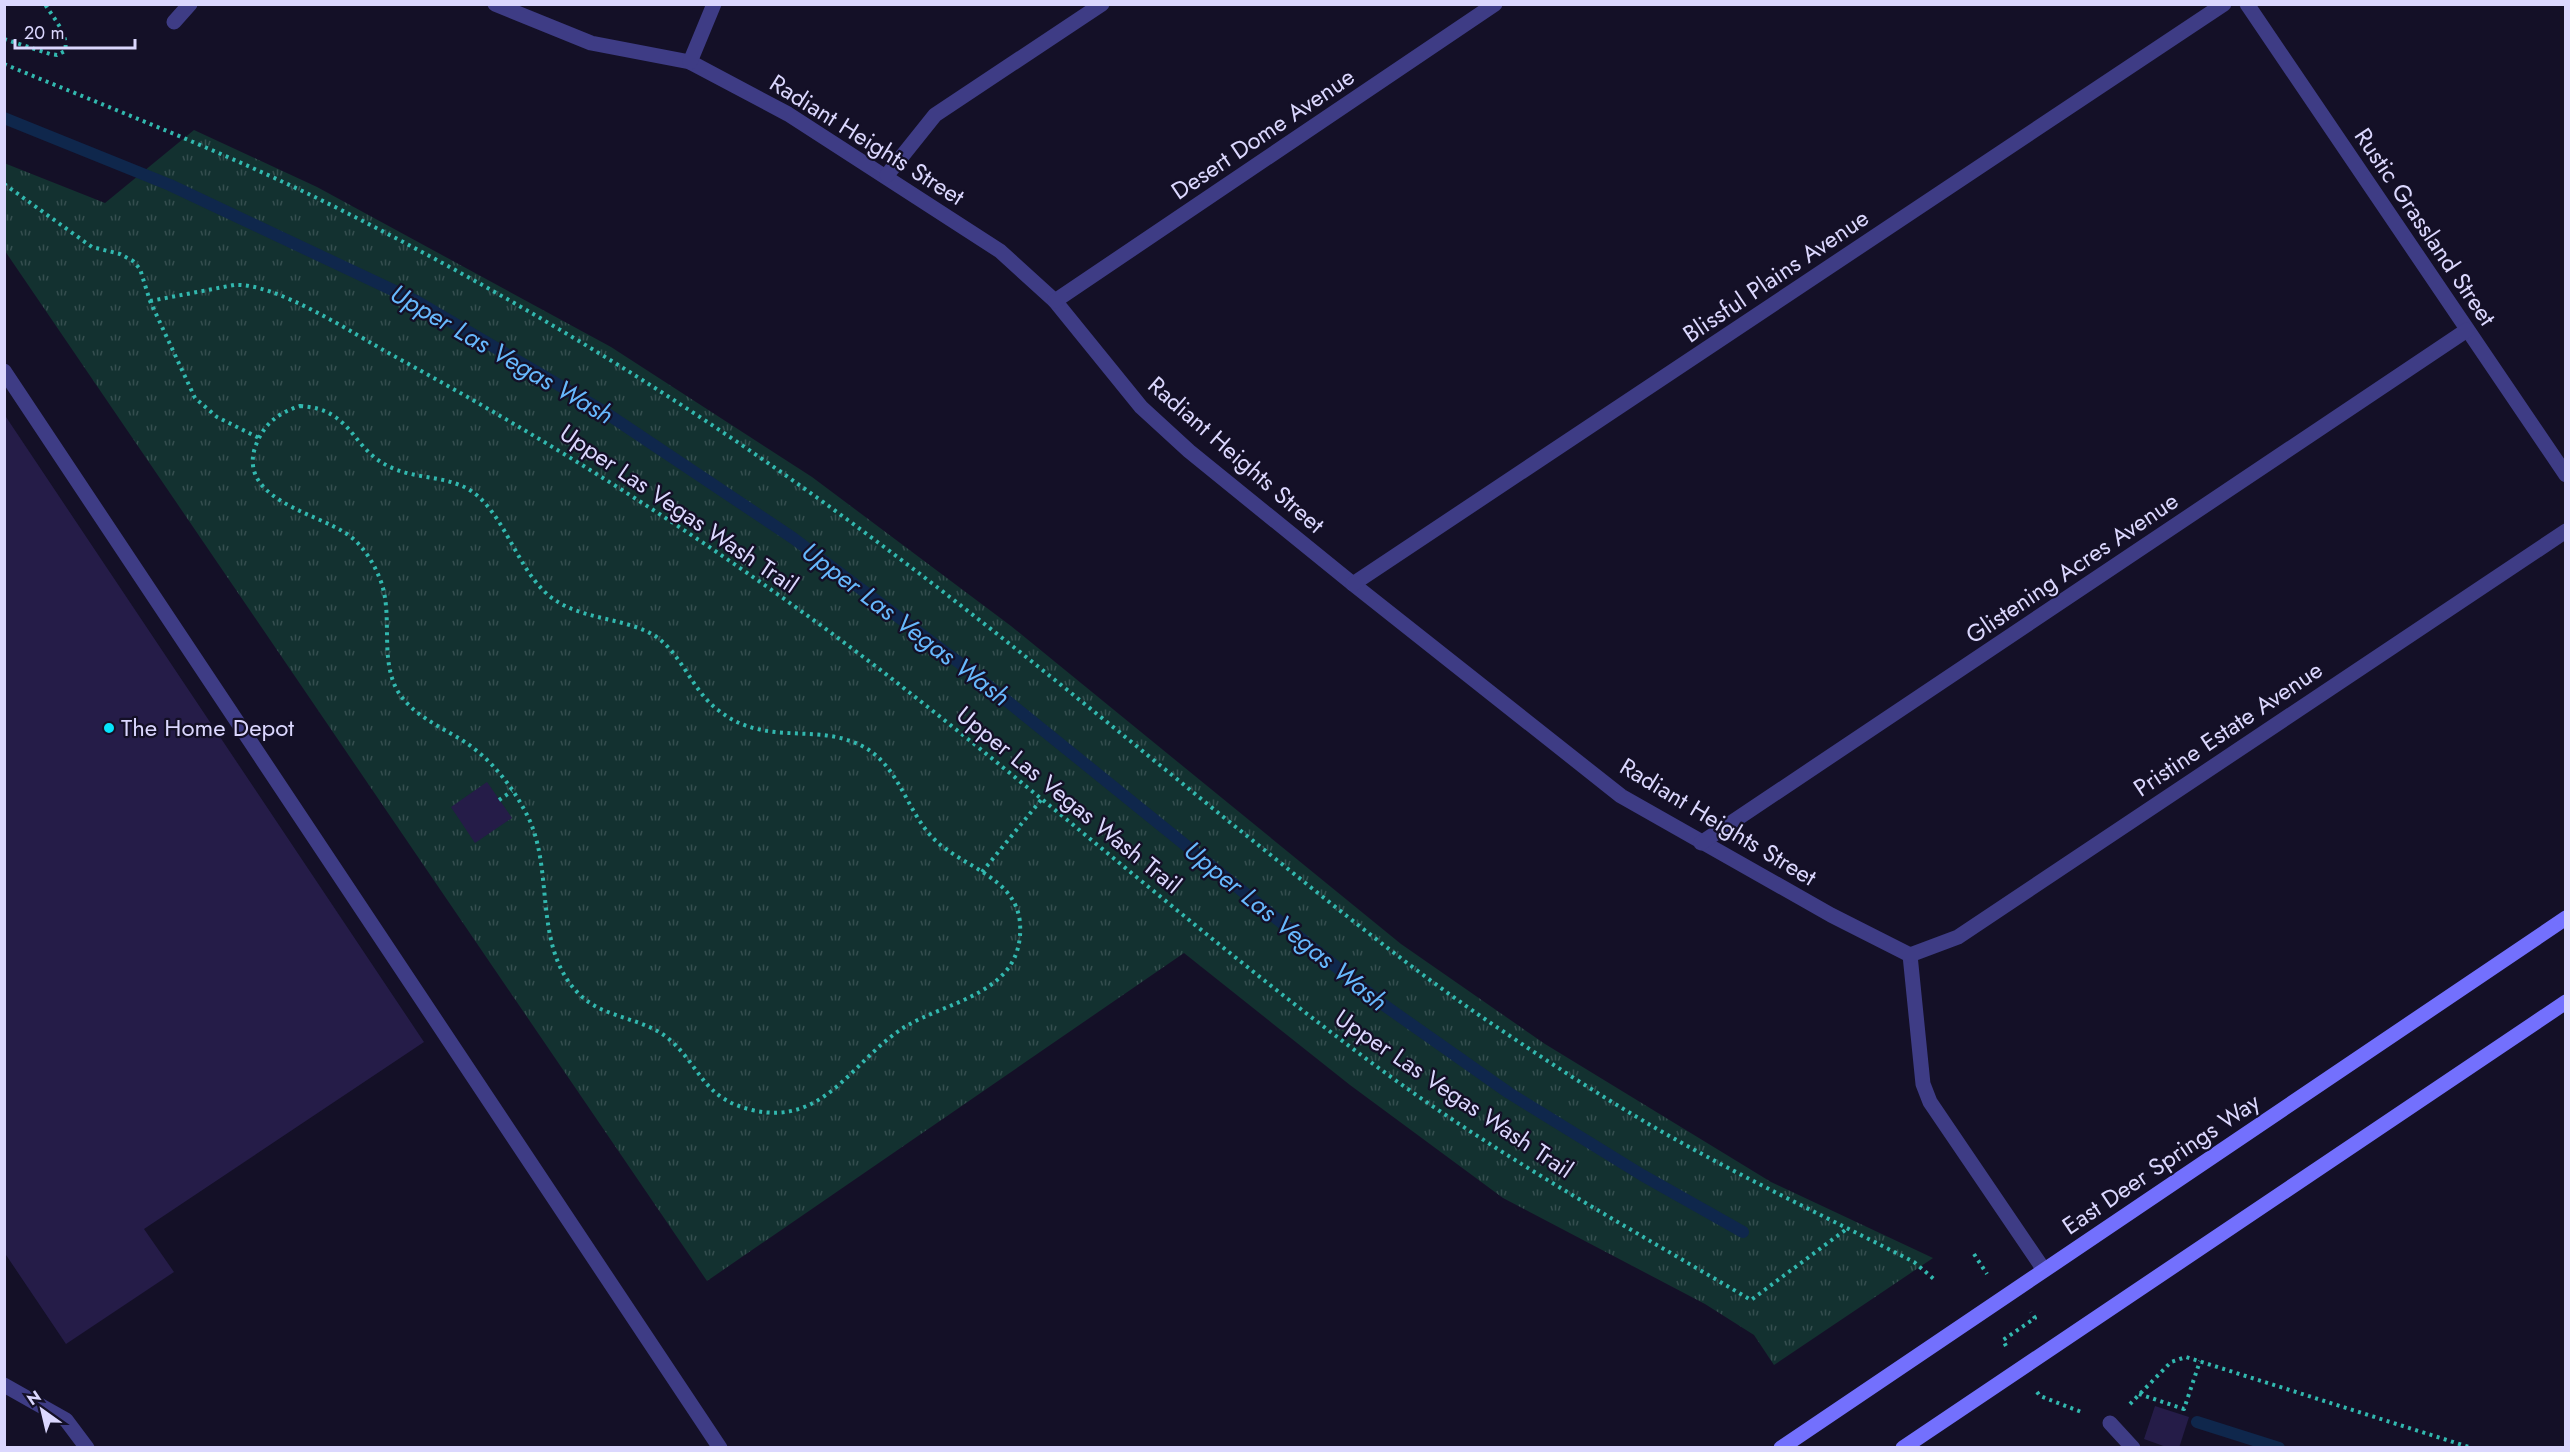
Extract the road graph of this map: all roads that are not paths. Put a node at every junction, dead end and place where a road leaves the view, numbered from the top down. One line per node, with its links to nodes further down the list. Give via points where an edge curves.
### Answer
1 (190, 4): 8 (street)
2 (495, 4): 9 (street, Radiant Heights Street, via 591,43)
3 (714, 4): 9 (street)
4 (1102, 4): 10 (street, via 935,115)
5 (1495, 4): 11 (street, Desert Dome Avenue)
6 (2224, 4): 16 (street, Blissful Plains Avenue)
7 (2247, 4): 12 (street, Rustic Grassland Street)
8 (174, 22)
9 (690, 62): 10 (street, Radiant Heights Street, via 788,114)
10 (887, 175): 11 (street, Radiant Heights Street, via 1000,251)
11 (1055, 301): 16 (street, Radiant Heights Street, via 1141,407 1189,451)
12 (2468, 330): 14 (street, Rustic Grassland Street); 17 (street, Glistening Acres Avenue)
13 (4, 371): 25 (street)
14 (2565, 475)
15 (2565, 531): 19 (street, Pristine Estate Avenue, via 1958,937)
16 (1353, 584): 17 (street, Radiant Heights Street, via 1621,796)
17 (1701, 843): 19 (street, Radiant Heights Street)
18 (2565, 918): 21 (street, East Deer Springs Way)
19 (1910, 955): 21 (street, via 1923,1084 1930,1102)
20 (2565, 1002): 27 (street)
21 (2044, 1270): 26 (street, East Deer Springs Way)
22 (4, 1385): 24 (street, via 66,1420)
23 (2110, 1423): 28 (street)
24 (87, 1448)
25 (720, 1448)
26 (1781, 1448)
27 (1903, 1448)
28 (2133, 1448)

